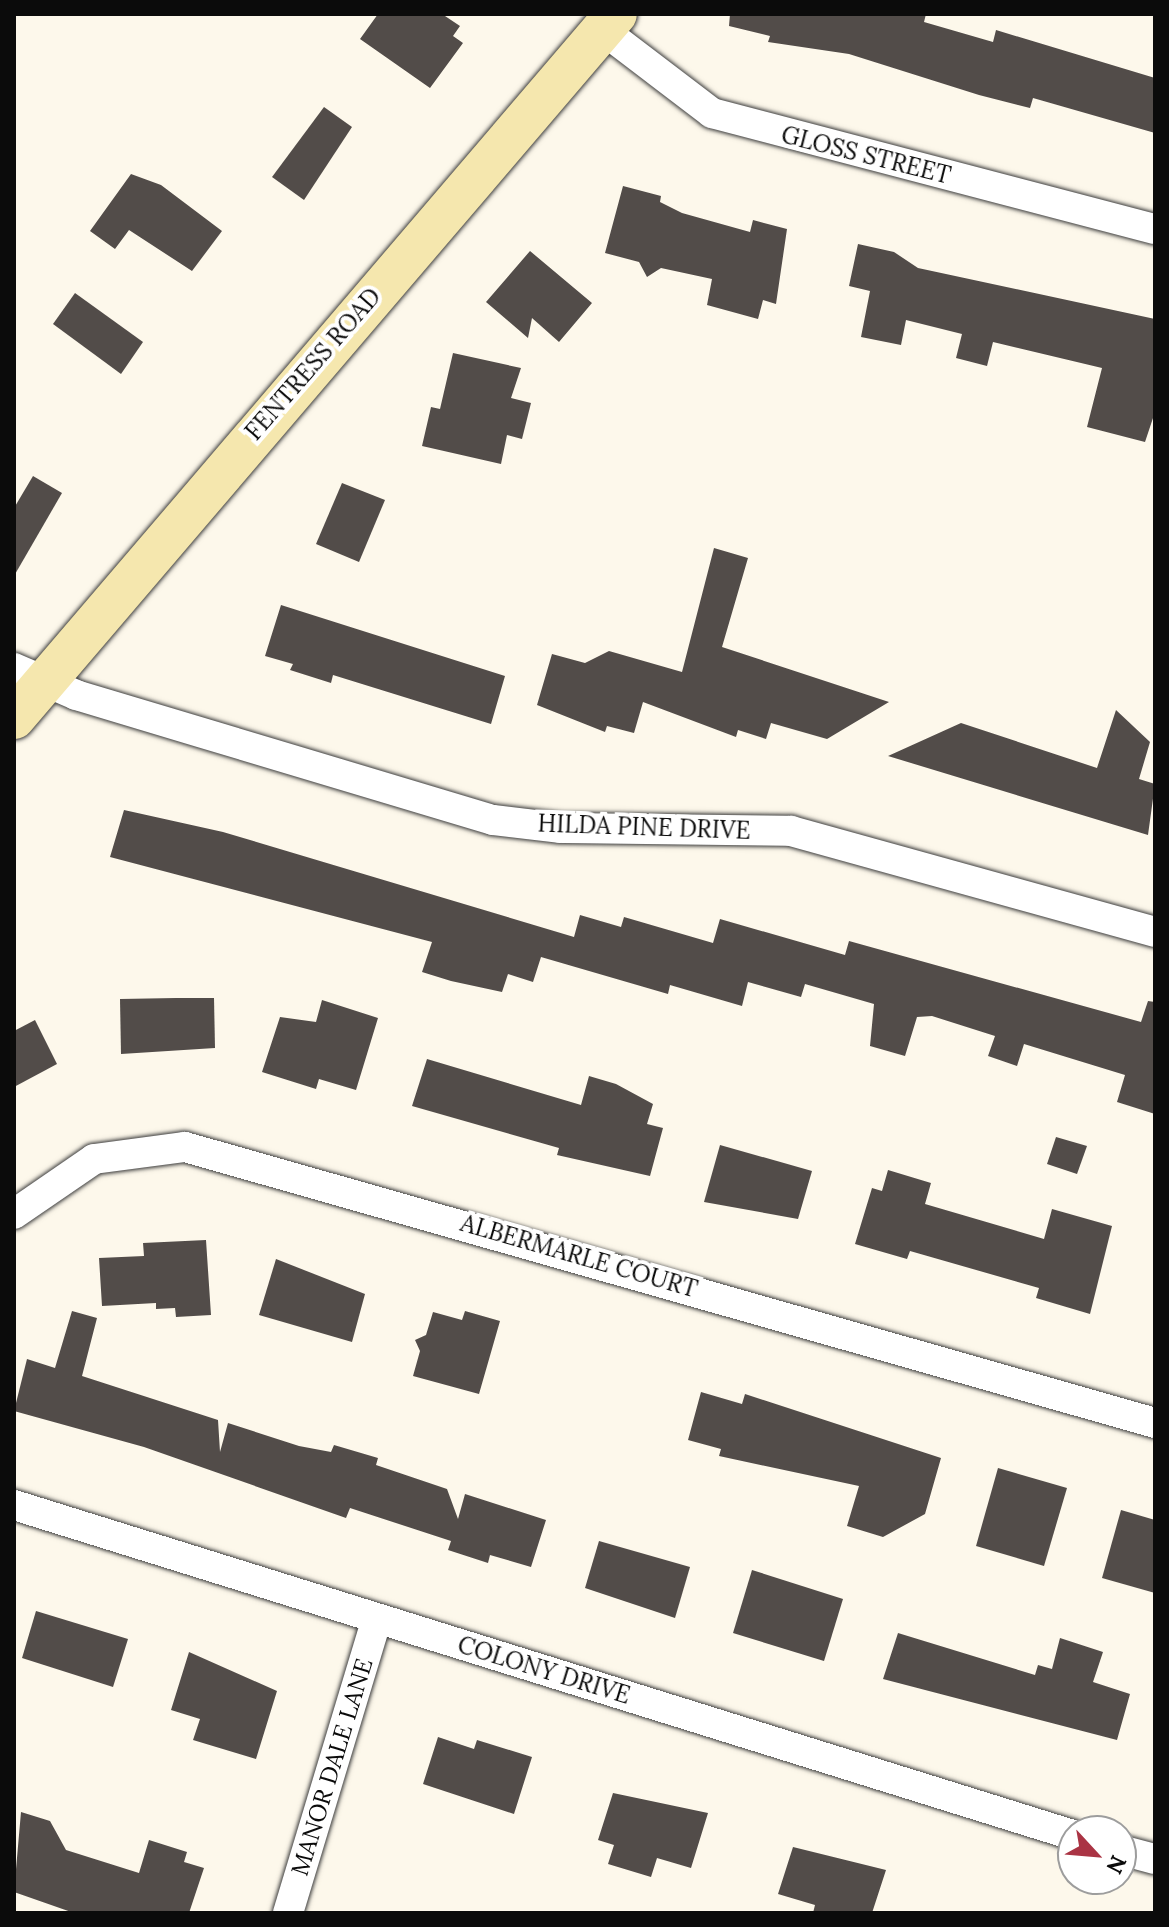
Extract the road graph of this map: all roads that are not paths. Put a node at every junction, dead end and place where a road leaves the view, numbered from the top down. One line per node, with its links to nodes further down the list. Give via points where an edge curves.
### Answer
1 (610, 22): 2 (street, GLOSS STREET, via 712,113); 3 (street, FENTRESS ROAD)
2 (1155, 229)
3 (29, 675): 4 (street, FENTRESS ROAD); 5 (street, HILDA PINE DRIVE, via 493,820 560,828 791,831)
4 (14, 718)
5 (1155, 932)
6 (14, 1214): 7 (street, ALBERMARLE COURT, via 94,1159 185,1147)
7 (1155, 1423)
8 (14, 1505): 9 (street, COLONY DRIVE)
9 (376, 1621): 10 (street, COLONY DRIVE); 11 (street, MANOR DALE LANE)
10 (1057, 1830)
11 (288, 1913)

